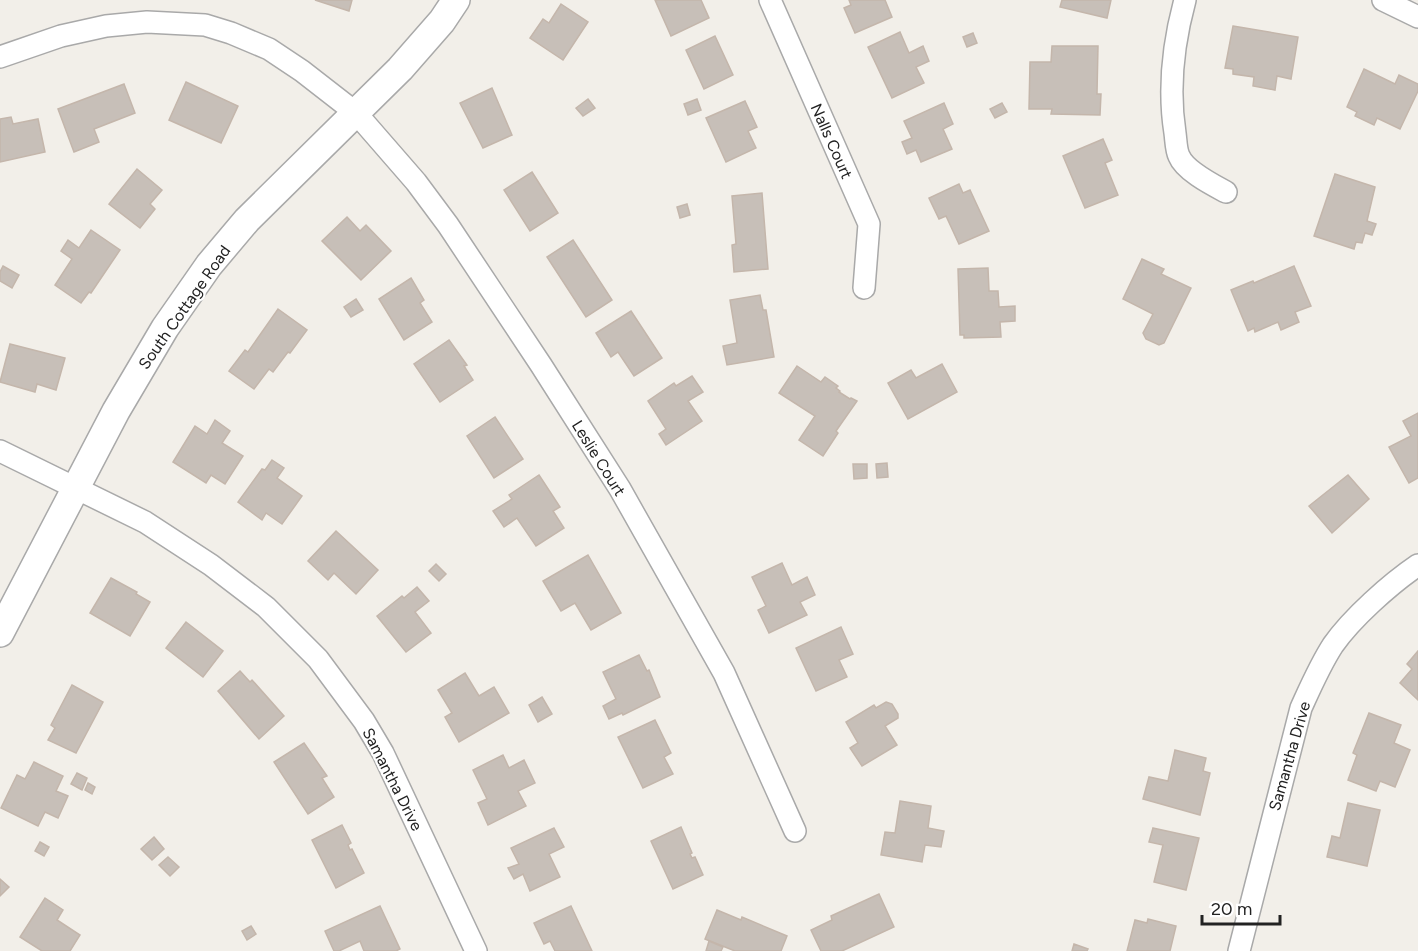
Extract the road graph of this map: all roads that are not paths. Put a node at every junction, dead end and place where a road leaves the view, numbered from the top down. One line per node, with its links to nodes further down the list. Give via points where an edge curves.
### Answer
1 (456, 0): 7 (street, South Cottage Road, via 400,69)
2 (770, 0): 9 (street, Nalls Court, via 869,224)
3 (1185, 0): 8 (street, via 1172,70 1172,114 1179,157 1200,178)
4 (1383, 0): 5 (street)
5 (1418, 17)
6 (0, 57): 7 (street, Leslie Court, via 61,36 106,26 147,22 205,25 269,49)
7 (356, 113): 11 (street, South Cottage Road, via 247,220 209,265 165,328); 14 (street, Leslie Court, via 448,225 620,489 724,673)
8 (1226, 192)
9 (864, 288)
10 (0, 451): 11 (street, Samantha Drive)
11 (75, 487): 13 (street, South Cottage Road); 15 (street, Samantha Drive, via 145,522 211,565 266,607 318,659 383,753)
12 (1418, 565): 16 (street, Samantha Drive, via 1374,601 1334,644 1317,671 1301,708)
13 (0, 633)
14 (795, 831)
15 (476, 951)
16 (1239, 951)

